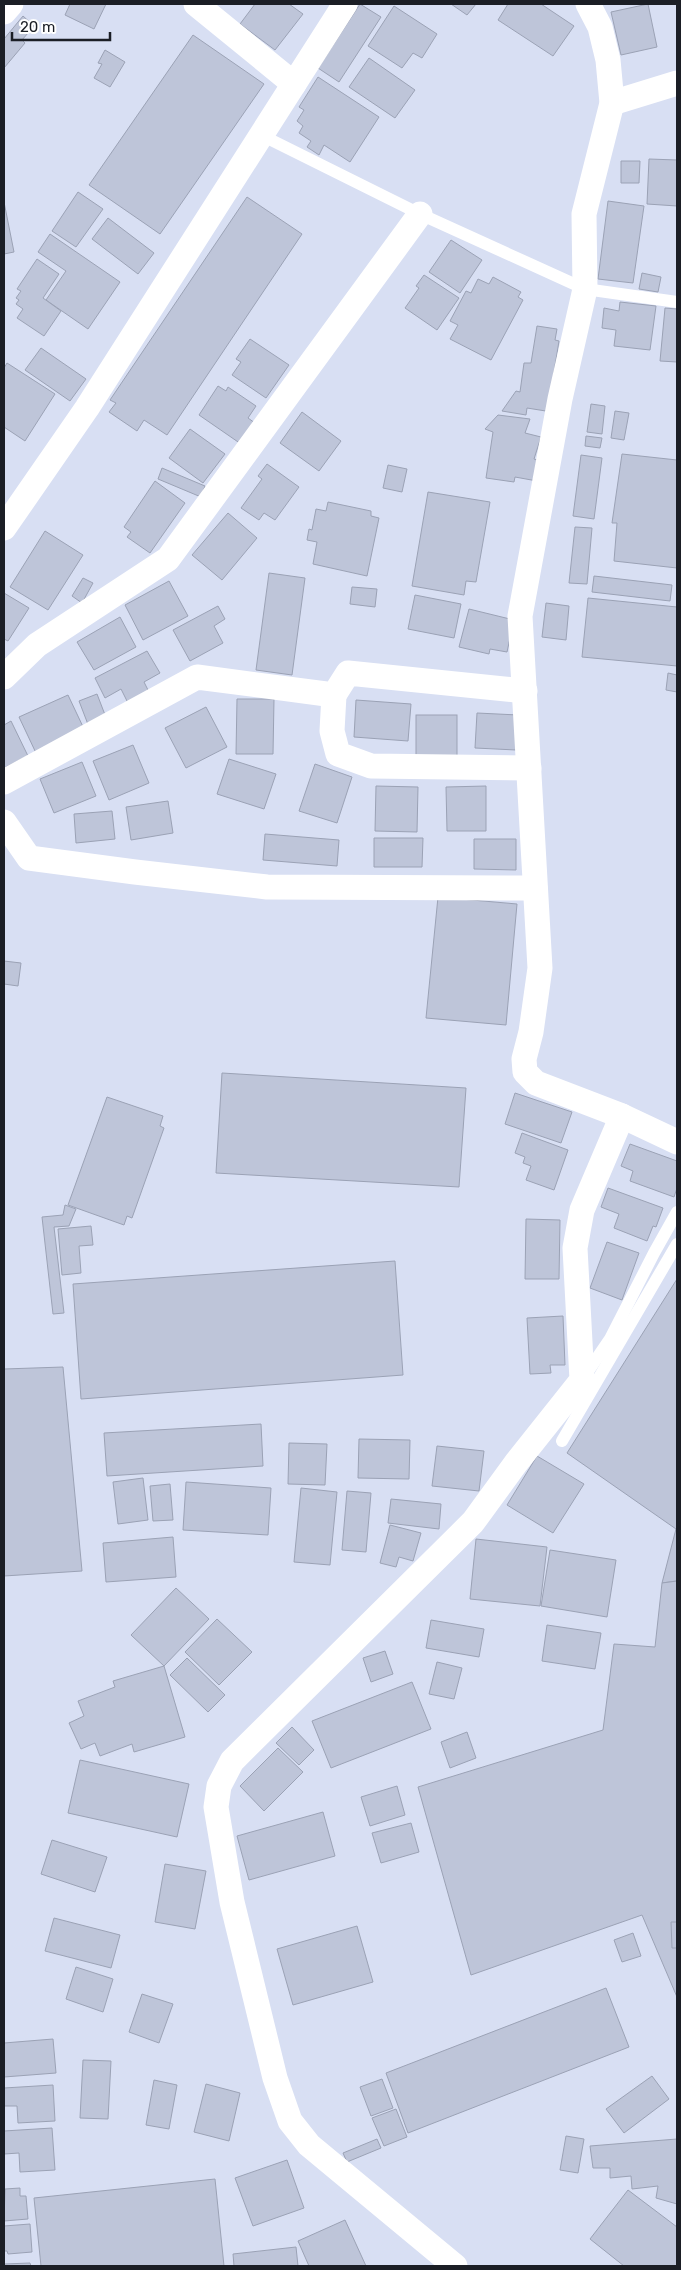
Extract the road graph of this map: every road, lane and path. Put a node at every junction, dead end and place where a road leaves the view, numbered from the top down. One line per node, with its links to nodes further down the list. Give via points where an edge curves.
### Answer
1 (11, 4): 5 (street)
2 (196, 4): 6 (street)
3 (345, 4): 6 (street)
4 (588, 4): 8 (street, via 600,27 608,60)
5 (4, 12)
6 (294, 84): 9 (street)
7 (677, 84): 8 (street)
8 (612, 103): 11 (street, via 584,214)
9 (261, 135): 10 (lane); 13 (street, via 87,408)
10 (420, 214): 11 (lane); 14 (street, via 168,559 38,645)
11 (585, 289): 12 (lane); 15 (street, via 560,399 520,616)
12 (677, 302)
13 (4, 528)
14 (4, 677)
15 (525, 691): 16 (street, via 348,673); 17 (street)
16 (334, 696): 17 (street, via 332,731 338,754 371,766); 18 (street, via 197,677)
17 (529, 768): 20 (street)
18 (4, 782)
19 (4, 822): 20 (street, via 29,858 135,872 267,886)
20 (535, 888): 21 (street, via 540,968 524,1059 525,1072 536,1083)
21 (622, 1116): 22 (street); 25 (street, via 582,1210 575,1248)
22 (677, 1142)
23 (677, 1212): 25 (lane, via 610,1339)
24 (677, 1244): 26 (lane)
25 (582, 1380): 27 (street, via 473,1522 232,1761 219,1786 216,1807 234,1911 273,2068 290,2121 309,2145)
26 (562, 1441)
27 (455, 2266)

